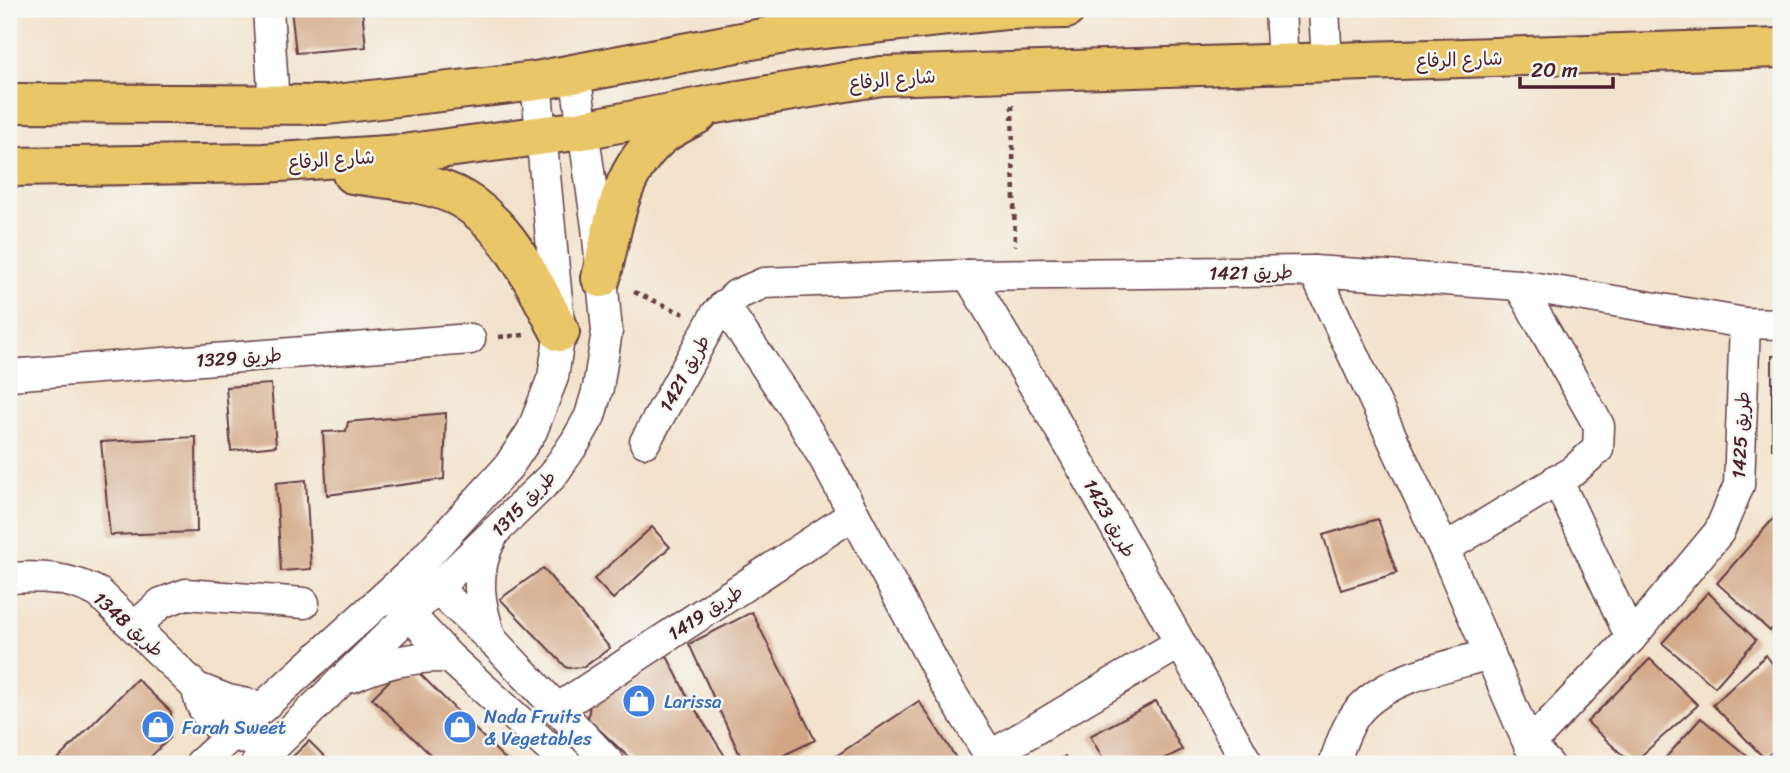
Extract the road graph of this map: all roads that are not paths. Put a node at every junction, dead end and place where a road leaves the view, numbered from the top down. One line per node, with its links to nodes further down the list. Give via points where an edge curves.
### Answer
1 (268, 9): 13 (street)
2 (1066, 9): 5 (main road)
3 (1280, 9): 8 (street)
4 (1324, 9): 7 (street)
5 (1007, 10): 9 (main road, via 794,32)
6 (1781, 48): 7 (main road, شارع الرفاع)
7 (1327, 63): 8 (main road, شارع الرفاع)
8 (1283, 64): 12 (main road, شارع الرفاع, via 881,76)
9 (575, 73): 10 (main road); 14 (street, طريق 1315)
10 (536, 81): 13 (main road, via 327,105); 15 (street, طريق 1315)
11 (9, 103): 13 (main road)
12 (716, 104): 14 (main road, شارع الرفاع); 20 (main road, via 662,135 638,161 621,192)
13 (274, 105)
14 (583, 130): 15 (main road, شارع الرفاع); 20 (street, طريق 1315)
15 (541, 135): 16 (main road, شارع الرفاع, via 402,154); 25 (street, طريق 1315)
16 (264, 163): 17 (main road, شارع الرفاع); 25 (main road, via 412,182 461,198 488,219 512,247)
17 (9, 167)
18 (1314, 271): 19 (street, طريق 1421); 21 (street, طريق 1421); 32 (street, طريق 1425)
19 (968, 275): 22 (street, طريق 1421, via 764,283 743,291); 41 (street, طريق 1423)
20 (601, 278): 31 (street, طريق 1315, via 607,331 590,416 552,476)
21 (1519, 285): 23 (street, طريق 1421); 29 (street, via 1598,426 1598,449)
22 (717, 315): 28 (street, طريق 1421); 30 (street, via 793,407)
23 (1745, 323): 24 (street, طريق 1421); 39 (street, طريق 1425, via 1739,485 1719,532)
24 (1781, 324)
25 (560, 332): 34 (street, طريق 1315, via 553,377 532,431)
26 (470, 339): 27 (street, طريق 1329)
27 (9, 375)
28 (645, 442)
29 (1557, 479): 32 (street); 39 (street)
30 (854, 514): 47 (street, طريق 1419); 51 (street, via 943,680)
31 (495, 532): 34 (street, طريق 1315); 40 (street, via 481,562 479,586)
32 (1444, 549): 42 (street, طريق 1425)
33 (22, 577): 35 (street); 38 (street, طريق 1348, via 84,585)
34 (426, 578): 37 (street, طريق 1315); 40 (street)
35 (9, 602)
36 (304, 603): 38 (street, via 186,594 161,603)
37 (400, 604): 43 (street); 45 (street, طريق 1315); 46 (street, طريق 1315)
38 (135, 627): 44 (street, طريق 1348)
39 (1631, 638): 50 (street, طريق 1425)
40 (492, 641): 47 (street)
41 (1180, 643): 51 (street); 56 (street, طريق 1423)
42 (1490, 654): 50 (street, طريق 1425); 57 (street, via 1395,683 1379,693 1356,714)
43 (449, 657): 45 (street, via 387,663); 54 (street)
44 (197, 688): 46 (street, طريق 1348); 48 (street, طريق 1348, via 204,711)
45 (331, 690): 49 (street, طريق 1315)
46 (262, 707): 48 (street, طريق 1315)
47 (557, 709): 55 (street)
48 (233, 733): 49 (street, via 256,741); 52 (street, طريق 1315)
49 (279, 741): 53 (street, طريق 1315)
50 (1538, 755)
51 (992, 760)
52 (200, 764)
53 (256, 764)
54 (567, 764)
55 (610, 764)
56 (1248, 764)
57 (1334, 764)

